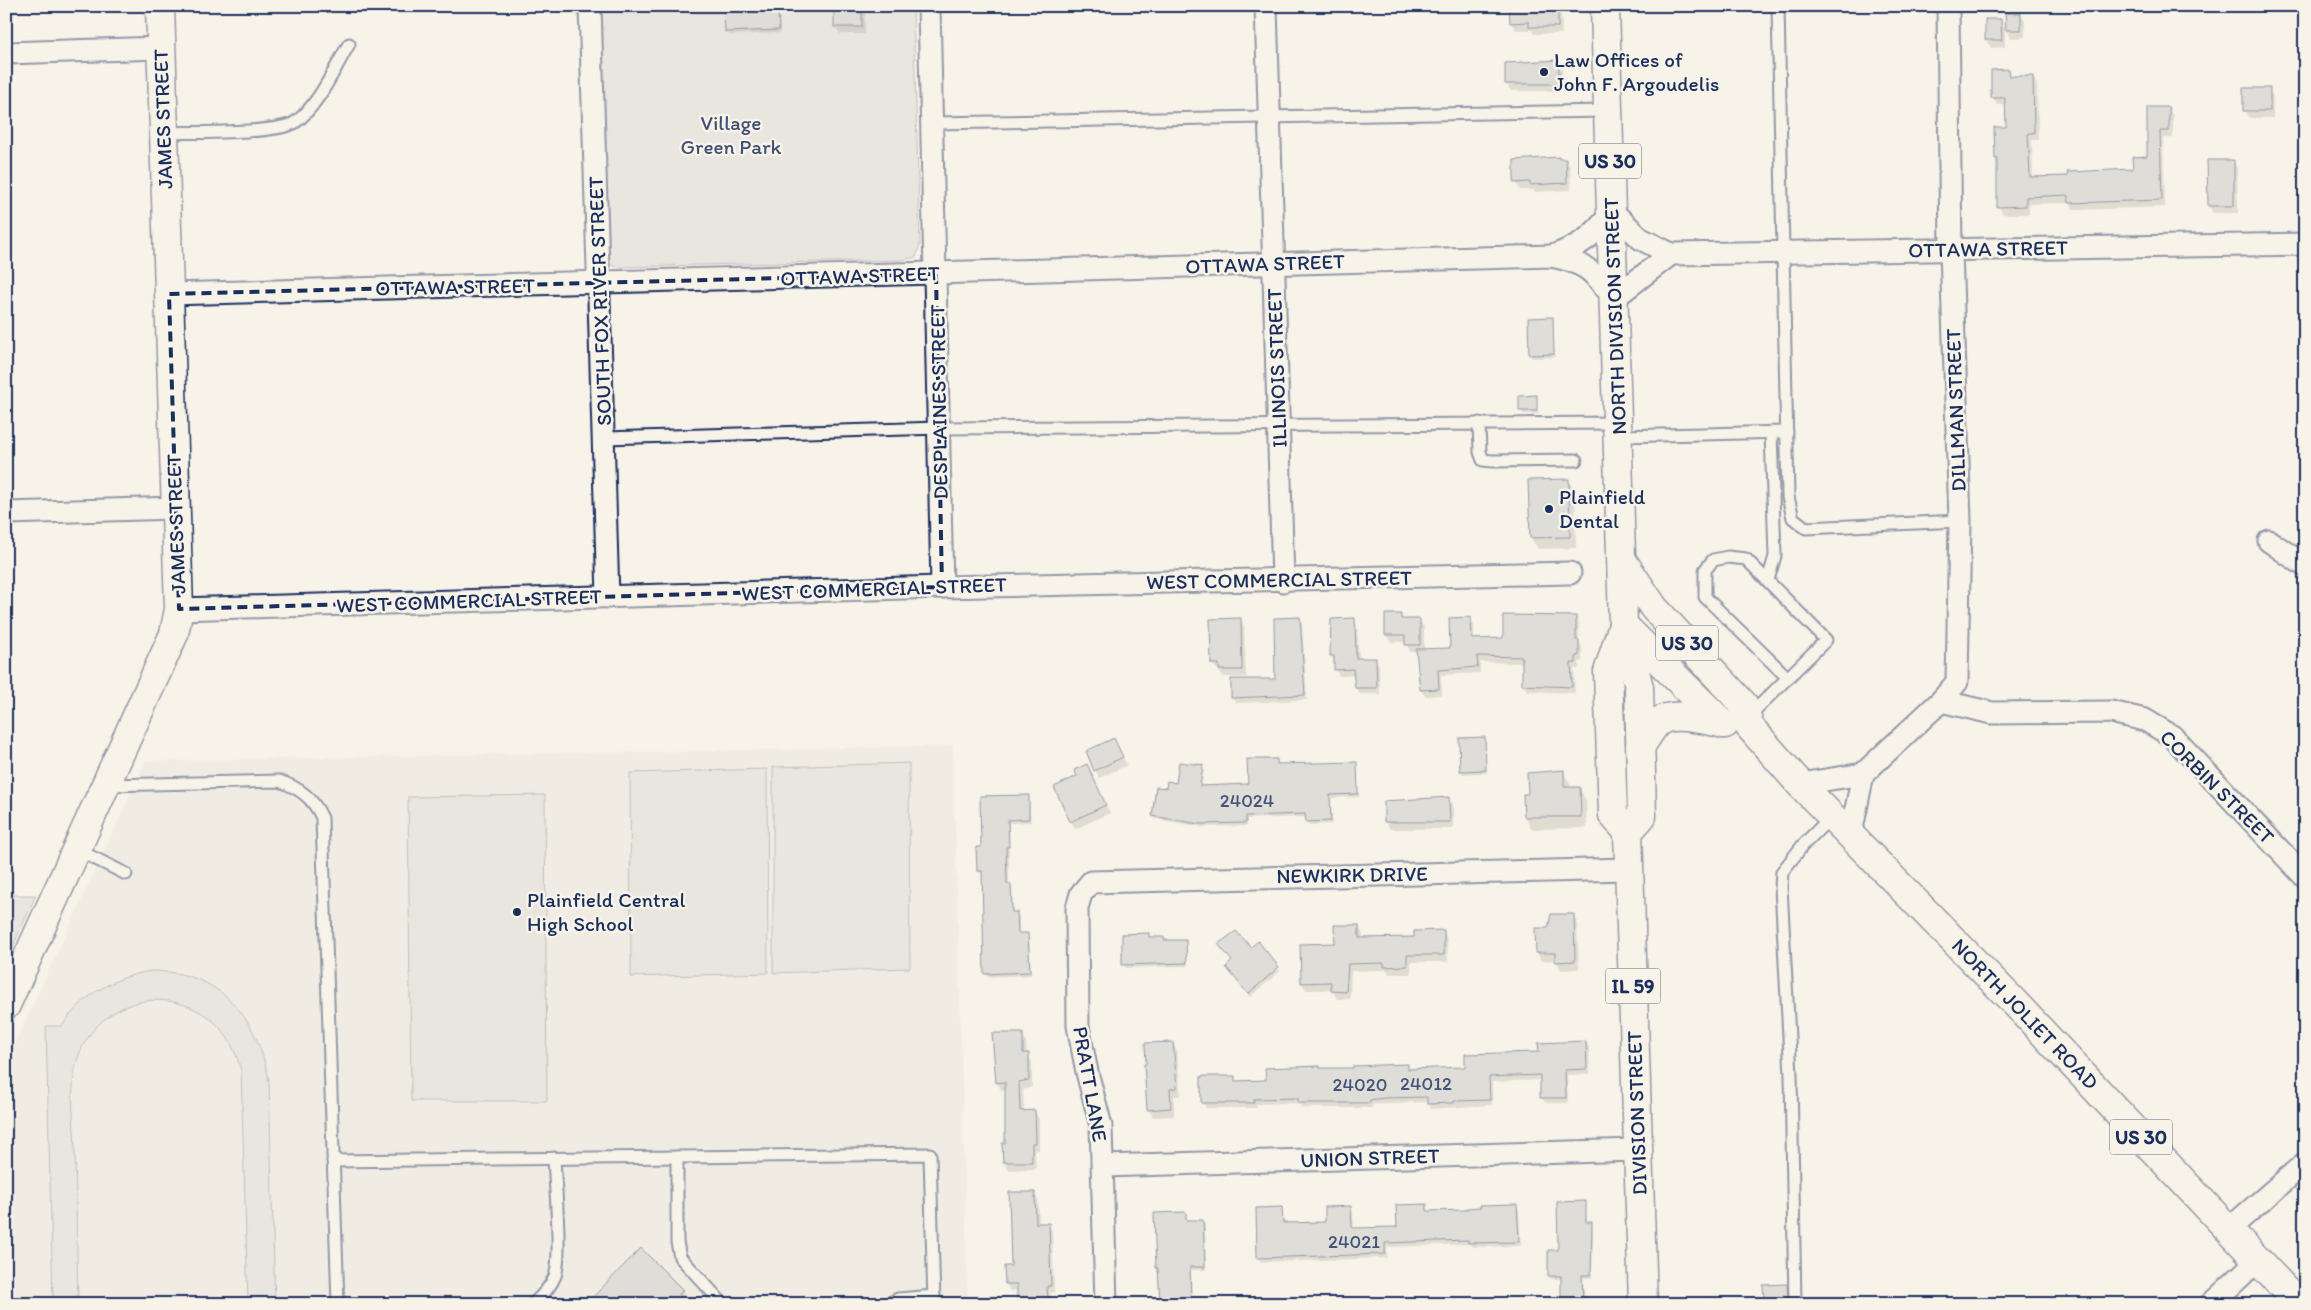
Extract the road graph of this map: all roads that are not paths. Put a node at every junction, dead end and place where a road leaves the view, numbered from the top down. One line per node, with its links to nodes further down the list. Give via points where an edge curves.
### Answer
1 (160, 6): 9 (main road, JAMES STREET)
2 (590, 6): 23 (street, SOUTH FOX RIVER STREET)
3 (929, 6): 13 (street, DESPLAINES STREET)
4 (1266, 6): 12 (street, ILLINOIS STREET)
5 (1605, 6): 11 (main road, NORTH DIVISION STREET / US 30)
6 (1778, 6): 18 (lane)
7 (1948, 6): 17 (street, DILLMAN STREET)
8 (349, 44): 14 (lane, via 310,109 295,122 276,129)
9 (161, 48): 10 (street); 14 (main road, JAMES STREET)
10 (6, 53)
11 (1608, 111): 12 (lane); 15 (main road, NORTH DIVISION STREET / US 30)
12 (1269, 116): 13 (lane); 21 (street, ILLINOIS STREET)
13 (932, 123): 22 (street, DESPLAINES STREET)
14 (164, 133): 24 (main road, JAMES STREET)
15 (1612, 211): 19 (street, OTTAWA STREET, via 1641,240); 20 (street, OTTAWA STREET, via 1590,237); 25 (main road, NORTH DIVISION STREET / US 30)
16 (2305, 244): 17 (street, OTTAWA STREET)
17 (1951, 250): 18 (street, OTTAWA STREET); 36 (street, DILLMAN STREET)
18 (1782, 252): 19 (street, OTTAWA STREET); 31 (lane)
19 (1671, 254): 25 (street)
20 (1552, 256): 21 (street, OTTAWA STREET); 25 (street, OTTAWA STREET, via 1573,260 1587,268)
21 (1273, 264): 22 (street, OTTAWA STREET); 27 (street, ILLINOIS STREET)
22 (936, 274): 23 (street, OTTAWA STREET); 28 (street, DESPLAINES STREET)
23 (598, 284): 24 (street, OTTAWA STREET); 32 (street, SOUTH FOX RIVER STREET)
24 (169, 294): 34 (main road, JAMES STREET)
25 (1614, 298): 29 (main road, NORTH DIVISION STREET / US 30)
26 (1479, 423): 27 (lane); 29 (lane); 33 (lane, via 1483,460)
27 (1278, 426): 28 (lane); 41 (street, ILLINOIS STREET)
28 (940, 428): 32 (lane); 43 (street, DESPLAINES STREET)
29 (1619, 430): 30 (lane); 38 (main road, NORTH DIVISION STREET / US 30)
30 (1770, 432): 31 (lane); 42 (lane, via 1775,556)
31 (1787, 432): 36 (lane, via 1788,498 1793,518 1806,528)
32 (605, 438): 44 (street, SOUTH FOX RIVER STREET)
33 (1576, 460)
34 (176, 508): 35 (street); 45 (main road, JAMES STREET)
35 (6, 513)
36 (1960, 521): 48 (street, DILLMAN STREET, via 1959,670 1957,682)
37 (2270, 541): 39 (street)
38 (1622, 560): 46 (main road, NORTH DIVISION STREET / US 30); 49 (main road, NORTH JOLIET ROAD / US 30, via 1654,608 1744,705)
39 (2305, 566)
40 (1570, 573): 41 (street, WEST COMMERCIAL STREET)
41 (1283, 580): 43 (street, WEST COMMERCIAL STREET)
42 (1768, 580): 47 (lane, via 1826,640); 47 (lane, via 1746,559 1728,557 1713,560 1705,570 1705,597)
43 (942, 587): 44 (street, WEST COMMERCIAL STREET)
44 (608, 597): 45 (street, WEST COMMERCIAL STREET)
45 (178, 609): 53 (main road, JAMES STREET, via 174,634)
46 (1623, 625): 49 (main road, NORTH JOLIET ROAD / US 30, via 1671,670); 50 (main road, via 1639,687); 55 (main road, via 1608,672 1613,815)
47 (1788, 678): 49 (lane)
48 (1941, 701): 51 (street, DILLMAN STREET); 60 (street, CORBIN STREET, via 1992,714 2111,712 2146,720 2172,736)
49 (1740, 723): 50 (main road, via 1692,716 1663,720); 52 (main road, NORTH JOLIET ROAD / US 30)
50 (1640, 747): 55 (main road, via 1642,816)
51 (1863, 774): 52 (street); 56 (street)
52 (1800, 784): 54 (main road, NORTH JOLIET ROAD / US 30)
53 (106, 785): 57 (main road, JAMES STREET); 66 (lane, via 280,781 293,786 315,804 322,818)
54 (1832, 816): 56 (main road, NORTH JOLIET ROAD / US 30); 78 (lane, via 1782,872 1791,1075)
55 (1628, 832): 58 (main road, DIVISION STREET / IL 59)
56 (1851, 834): 69 (main road, NORTH JOLIET ROAD / US 30)
57 (76, 848): 59 (lane); 62 (main road, JAMES STREET)
58 (1630, 869): 61 (street, NEWKIRK DRIVE, via 1091,882); 63 (main road, DIVISION STREET / IL 59)
59 (126, 874)
60 (2305, 877)
61 (1081, 894): 68 (street, PRATT LANE, via 1077,908 1078,1026 1101,1126)
62 (8, 995)
63 (1638, 1150): 68 (street, UNION STREET); 77 (main road, DIVISION STREET / IL 59)
64 (676, 1157): 65 (lane); 71 (lane, via 930,1154); 74 (lane, via 680,1257)
65 (554, 1158): 66 (lane); 73 (lane, via 555,1275 546,1292)
66 (333, 1161): 72 (lane)
67 (2305, 1163): 69 (street)
68 (1102, 1166): 76 (street, PRATT LANE)
69 (2229, 1229): 70 (main road, NORTH JOLIET ROAD / US 30)
70 (2258, 1260): 79 (street); 80 (main road, NORTH JOLIET ROAD / US 30)
71 (934, 1300): 75 (lane, via 898,1299)
72 (338, 1304)
73 (533, 1304)
74 (723, 1304)
75 (888, 1304)
76 (1106, 1304)
77 (1643, 1304)
78 (1795, 1304)
79 (2211, 1304)
80 (2299, 1304)

